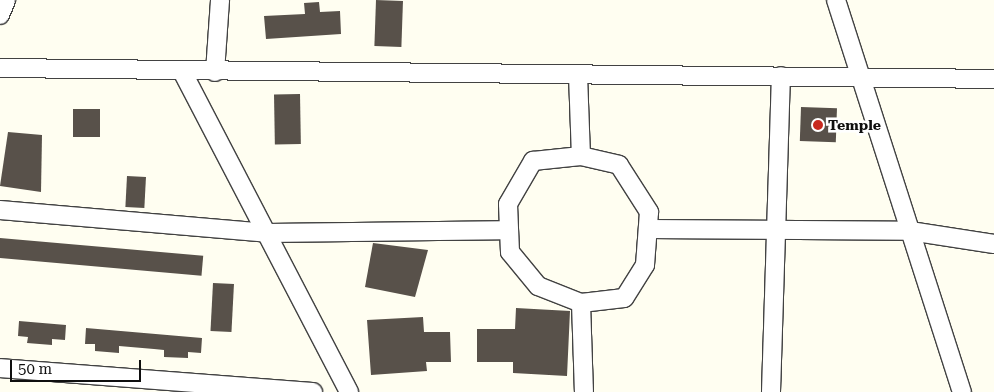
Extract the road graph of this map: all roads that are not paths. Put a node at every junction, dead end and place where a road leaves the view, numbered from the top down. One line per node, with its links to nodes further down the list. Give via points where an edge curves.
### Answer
1 (6, 0): 4 (street)
2 (220, 0): 7 (street)
3 (836, 0): 10 (street)
4 (0, 15)
5 (0, 68): 6 (street)
6 (182, 72): 7 (street); 18 (street)
7 (215, 72): 8 (street)
8 (578, 75): 9 (street); 12 (street)
9 (781, 76): 10 (street); 16 (street)
10 (861, 77): 11 (street); 17 (street)
11 (994, 79)
12 (581, 156): 14 (street, via 619,165 650,212); 15 (street, via 533,161 508,204)
13 (0, 210): 18 (street)
14 (648, 229): 16 (street); 20 (street, via 645,265 624,298)
15 (509, 230): 18 (street); 20 (street, via 510,252 538,286)
16 (776, 230): 17 (street); 25 (street)
17 (910, 231): 19 (street); 26 (street)
18 (267, 233): 23 (street)
19 (994, 244)
20 (581, 304): 24 (street)
21 (0, 368): 22 (street)
22 (313, 392)
23 (348, 392)
24 (584, 392)
25 (771, 392)
26 (962, 392)

